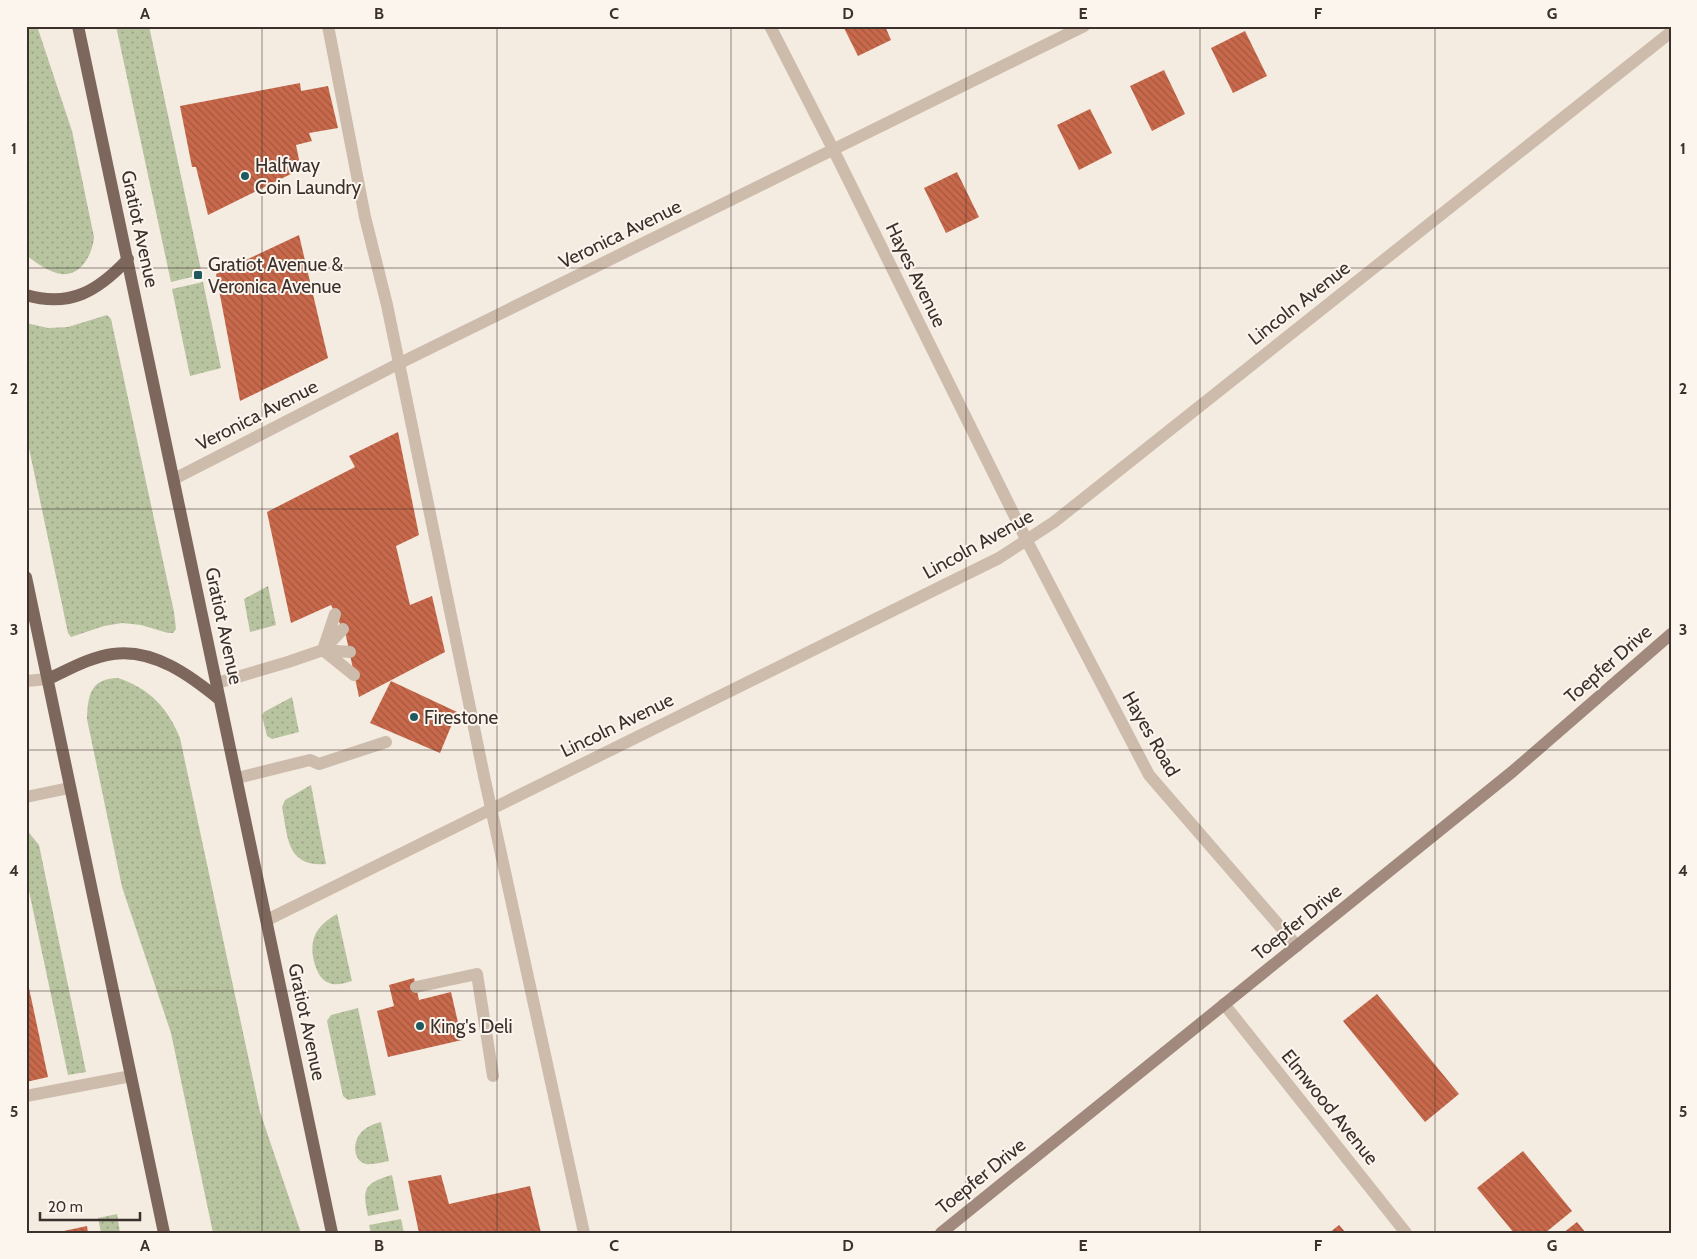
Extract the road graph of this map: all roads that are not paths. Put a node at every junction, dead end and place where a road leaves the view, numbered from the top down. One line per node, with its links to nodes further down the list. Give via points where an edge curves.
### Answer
1 (78, 26): 7 (main road, Gratiot Avenue)
2 (328, 26): 9 (street, via 365,217)
3 (770, 26): 6 (street, Hayes Avenue)
4 (1084, 26): 6 (street, Veronica Avenue)
5 (1671, 32): 11 (street, Lincoln Avenue)
6 (833, 149): 9 (street, Veronica Avenue); 11 (street, Hayes Avenue)
7 (128, 260): 8 (main road, via 110,279 89,292 67,299 43,300); 10 (main road, Gratiot Avenue)
8 (26, 295)
9 (398, 364): 10 (street, Veronica Avenue); 27 (street)
10 (174, 479): 21 (main road, Gratiot Avenue)
11 (1027, 541): 27 (street, Lincoln Avenue, via 999,558); 29 (street, Hayes Road, via 1148,775)
12 (26, 578): 19 (main road)
13 (335, 614): 16 (street)
14 (343, 629): 16 (street)
15 (1671, 634): 29 (street, Toepfer Drive, via 1512,772)
16 (323, 650): 17 (street); 18 (street); 21 (street)
17 (350, 652)
18 (354, 675)
19 (48, 679): 20 (street); 22 (main road, via 113,654 138,655 169,664); 25 (main road)
20 (26, 681)
21 (217, 684): 22 (main road, Gratiot Avenue)
22 (220, 700): 24 (main road, Gratiot Avenue)
23 (386, 742): 24 (street, via 319,764 310,760)
24 (237, 778): 28 (main road, Gratiot Avenue)
25 (69, 788): 26 (street); 32 (main road)
26 (26, 796)
27 (491, 808): 28 (street, Lincoln Avenue); 37 (street)
28 (267, 920): 36 (main road, Gratiot Avenue)
29 (1297, 946): 31 (street, Toepfer Drive)
30 (416, 987): 33 (street, via 477,974)
31 (1224, 1004): 38 (street, Toepfer Drive); 39 (street, Elmwood Avenue)
32 (131, 1076): 34 (street); 35 (main road)
33 (493, 1076)
34 (26, 1096)
35 (164, 1233)
36 (332, 1233)
37 (584, 1233)
38 (941, 1233)
39 (1406, 1233)

